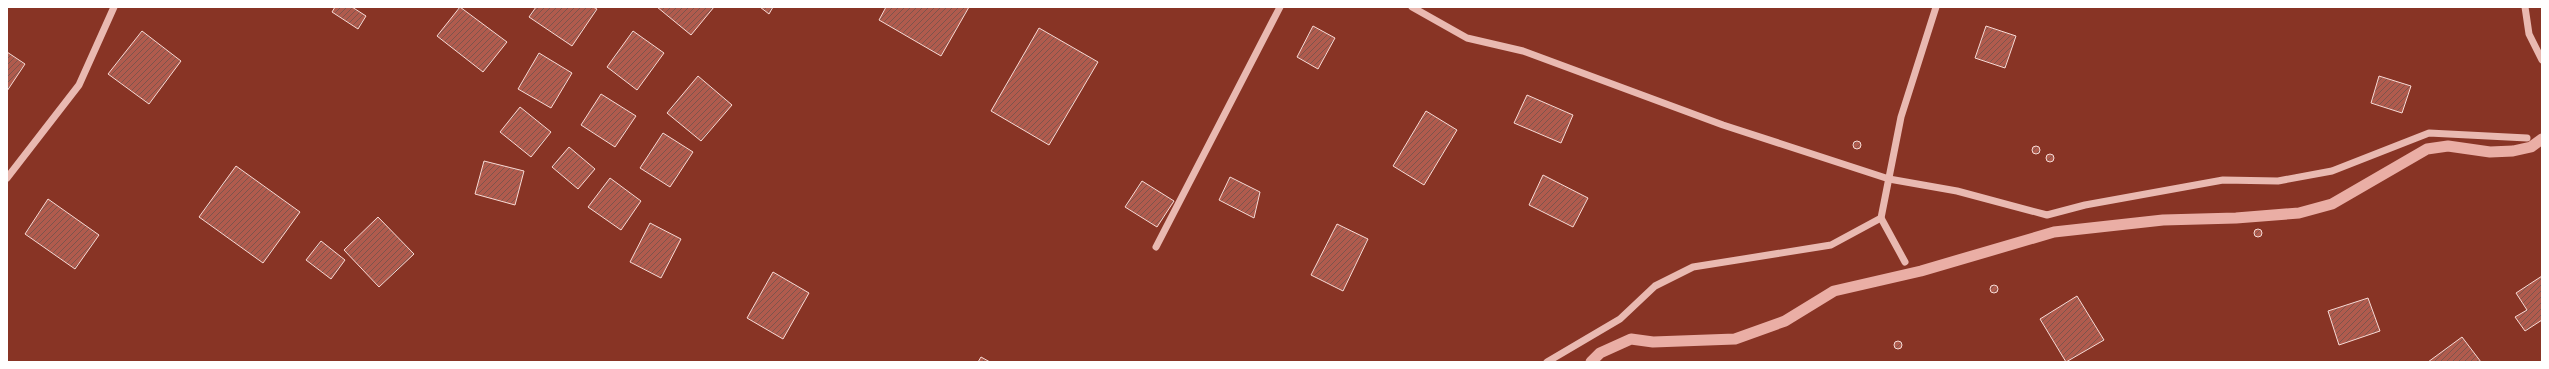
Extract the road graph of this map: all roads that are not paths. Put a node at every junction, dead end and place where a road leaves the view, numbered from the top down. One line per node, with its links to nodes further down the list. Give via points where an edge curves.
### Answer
1 (114, 7): 8 (street, via 80,85)
2 (1280, 7): 11 (street)
3 (1412, 7): 9 (street, via 1467,38 1523,51 1723,125)
4 (1936, 7): 9 (street, via 1902,117)
5 (2525, 7): 6 (street, via 2529,34)
6 (2542, 60)
7 (2527, 138): 9 (street, via 2429,133 2332,171 2278,181 2223,180 2085,205 2047,216 1957,191)
8 (7, 178)
9 (1889, 179): 10 (street)
10 (1881, 218): 12 (street); 13 (street, via 1831,245 1693,267 1655,286 1620,319)
11 (1156, 247)
12 (1905, 262)
13 (1546, 362)

